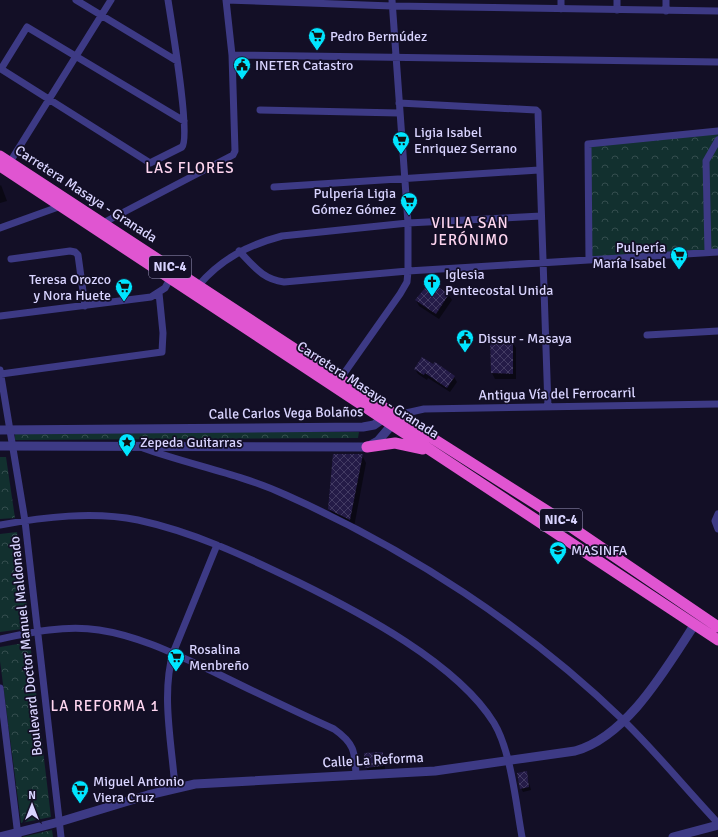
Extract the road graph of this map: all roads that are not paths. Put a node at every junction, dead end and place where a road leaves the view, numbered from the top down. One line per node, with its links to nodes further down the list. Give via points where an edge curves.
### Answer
1 (76, 0): 16 (street)
2 (111, 0): 16 (street)
3 (168, 0): 20 (street)
4 (226, 0): 9 (street); 17 (street)
5 (512, 0): 11 (street)
6 (561, 0): 12 (street)
7 (617, 0): 13 (street)
8 (666, 0): 14 (street)
9 (392, 3): 10 (street); 19 (street)
10 (460, 3): 11 (street)
11 (512, 8): 12 (street)
12 (561, 9): 13 (street)
13 (617, 10): 14 (street)
14 (666, 11): 15 (street)
15 (718, 11)
16 (102, 16): 18 (street); 20 (street)
17 (232, 54): 19 (street); 36 (street, via 235,152 233,155)
18 (77, 56): 22 (street); 22 (street, via 27,27 23,33 1,69); 26 (street)
19 (396, 58): 21 (street); 23 (street)
20 (177, 61): 26 (street)
21 (718, 62)
22 (50, 100): 26 (street, via 150,163 184,145); 30 (street)
23 (399, 103): 25 (street); 31 (street, via 536,110 539,114)
24 (260, 110): 25 (street)
25 (399, 113): 32 (street)
26 (184, 122)
27 (718, 131): 43 (street, via 588,144)
28 (718, 140): 41 (street, via 706,161)
29 (0, 156): 30 (highway, Carretera Masaya - Granada / NIC-4)
30 (5, 164): 34 (highway, Carretera Masaya - Granada / NIC-4); 36 (highway, Carretera Masaya - Granada / NIC-4)
31 (539, 170): 32 (street); 35 (street)
32 (405, 180): 33 (street); 37 (street)
33 (274, 187)
34 (61, 206): 38 (street); 46 (highway, Carretera Masaya - Granada / NIC-4)
35 (541, 216): 37 (street); 44 (street)
36 (103, 223): 47 (highway, Carretera Masaya - Granada / NIC-4)
37 (408, 223): 39 (street, via 282,236); 45 (street)
38 (0, 228)
39 (239, 251): 45 (street, via 262,274 271,280 284,282); 47 (street, via 211,270)
40 (718, 252): 41 (street)
41 (708, 253): 43 (street)
42 (11, 259): 49 (street, via 75,252 78,255)
43 (589, 260): 44 (street)
44 (544, 263): 45 (street); 56 (street)
45 (408, 271): 54 (street, via 407,282 400,294)
46 (170, 279): 48 (street); 54 (highway, Carretera Masaya - Granada / NIC-4)
47 (198, 286): 54 (highway, Carretera Masaya - Granada / NIC-4)
48 (159, 293): 49 (street, via 151,297); 53 (street, via 162,352)
49 (85, 306): 50 (street)
50 (0, 316)
51 (718, 331): 52 (street)
52 (647, 335)
53 (0, 372): 59 (street, Boulevard Doctor Manuel Maldonado)
54 (338, 383): 57 (highway, Carretera Masaya - Granada / NIC-4); 58 (highway, Carretera Masaya - Granada / NIC-4)
55 (718, 404): 56 (street, Antigua Vía del Ferrocarril)
56 (548, 407): 58 (street, Antigua Vía del Ferrocarril, via 424,409)
57 (382, 418): 58 (highway, Carretera Masaya - Granada / NIC-4); 59 (street, Calle Carlos Vega Bolaños, via 374,425 363,427)
58 (395, 420): 64 (street, via 378,441); 65 (highway, Carretera Masaya - Granada / NIC-4); 72 (highway, Carretera Masaya - Granada / NIC-4, via 555,516)
59 (10, 429): 60 (street, Calle Carlos Vega Bolaños); 62 (street, Boulevard Doctor Manuel Maldonado)
60 (0, 430)
61 (0, 446): 62 (street)
62 (12, 446): 63 (street); 67 (street, Boulevard Doctor Manuel Maldonado)
63 (137, 446): 64 (street); 78 (street, via 285,494 385,544 447,581 516,629 578,679)
64 (367, 447): 65 (highway, via 412,445)
65 (435, 452): 71 (highway, Carretera Masaya - Granada / NIC-4)
66 (718, 514): 69 (street, via 715,521)
67 (25, 521): 68 (street); 70 (street, via 92,516 137,520); 73 (street, Boulevard Doctor Manuel Maldonado)
68 (0, 525)
69 (718, 529)
70 (217, 545): 76 (street); 79 (street, via 334,600 386,630 443,670 479,703 494,723)
71 (695, 624): 75 (highway, Carretera Masaya - Granada / NIC-4); 78 (street, Calle La Reforma, via 641,701)
72 (718, 627)
73 (37, 631): 74 (street); 76 (street, via 99,630); 82 (street, Boulevard Doctor Manuel Maldonado)
74 (0, 639)
75 (718, 640)
76 (172, 653): 80 (street, via 334,729 349,741 353,748); 81 (street, via 166,688)
77 (0, 688): 84 (street, Boulevard Doctor Manuel Maldonado)
78 (623, 720): 79 (street, Calle La Reforma, via 588,747); 83 (street)
79 (507, 761): 80 (street, Calle La Reforma, via 435,771); 87 (street)
80 (356, 774): 81 (street, Calle La Reforma, via 195,784)
81 (175, 788): 82 (street, Calle La Reforma)
82 (59, 822): 84 (street, Calle La Reforma); 86 (street, Boulevard Doctor Manuel Maldonado)
83 (718, 824): 88 (street)
84 (18, 835): 85 (street, Calle La Reforma)
85 (0, 837)
86 (61, 837)
87 (522, 837)
88 (673, 837)

